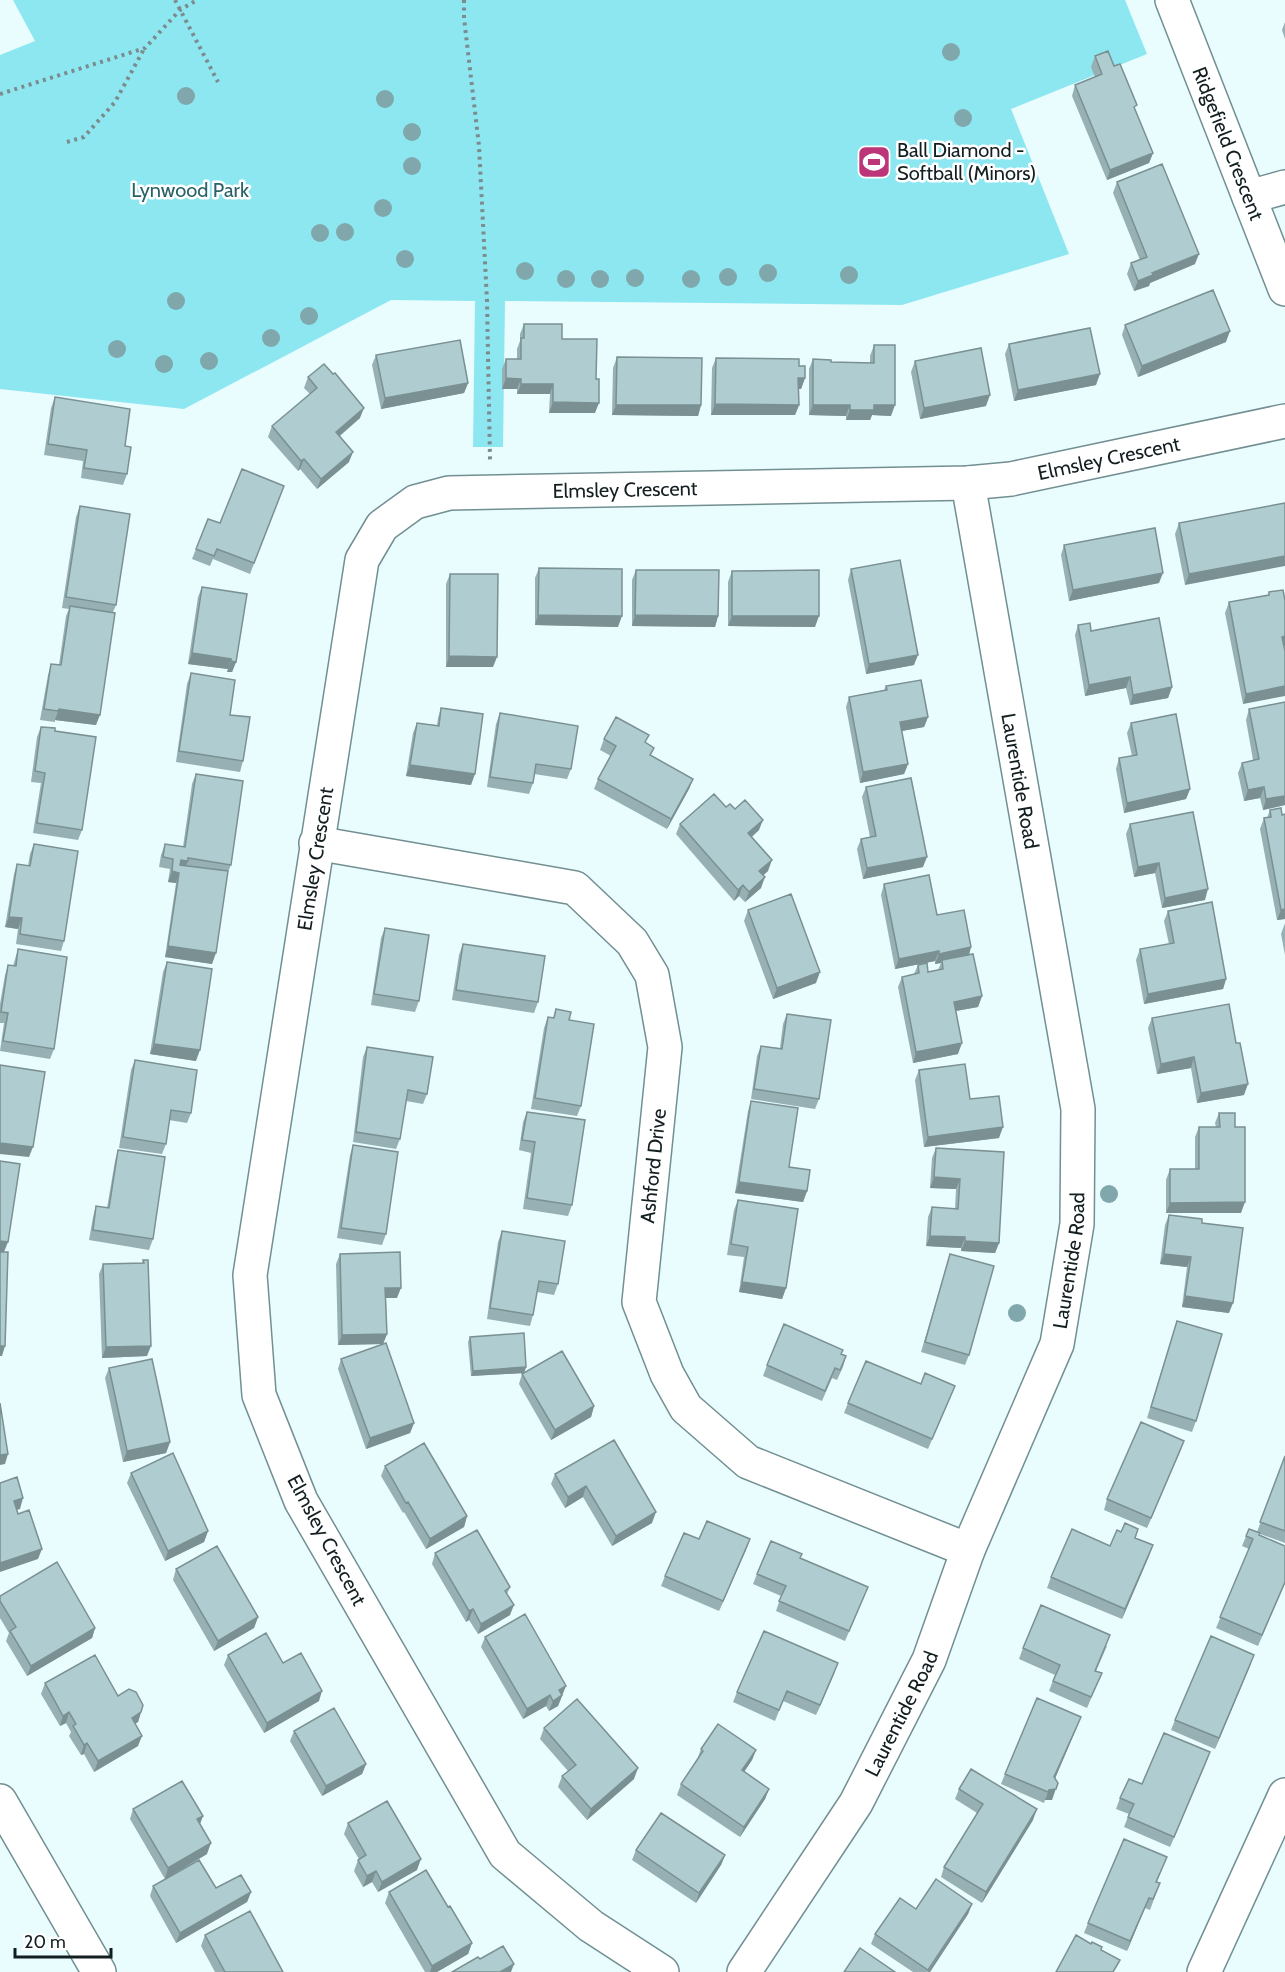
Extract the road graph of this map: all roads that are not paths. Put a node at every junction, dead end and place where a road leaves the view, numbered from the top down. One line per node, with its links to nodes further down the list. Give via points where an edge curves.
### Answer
1 (1172, 0): 3 (street, Ridgefield Crescent)
2 (1285, 187): 3 (street)
3 (1249, 198): 4 (street, Ridgefield Crescent)
4 (1285, 289)
5 (1285, 421): 6 (street, Elmsley Crescent, via 1011,479)
6 (968, 483): 7 (street, Elmsley Crescent, via 449,493 416,502 382,526 362,560); 8 (street, Laurentide Road, via 1078,1109 1077,1224 1057,1344)
7 (316, 843): 8 (street, Ashford Drive, via 575,888 632,942 652,975 665,1047 639,1302 686,1408 748,1462); 12 (street, Elmsley Crescent, via 250,1275 259,1395 301,1501 505,1854 591,1926)
8 (968, 1550): 13 (street, Laurentide Road, via 929,1660 856,1803)
9 (1285, 1795): 14 (street)
10 (0, 1801): 11 (street)
11 (99, 1972)
12 (662, 1972)
13 (744, 1972)
14 (1204, 1972)

